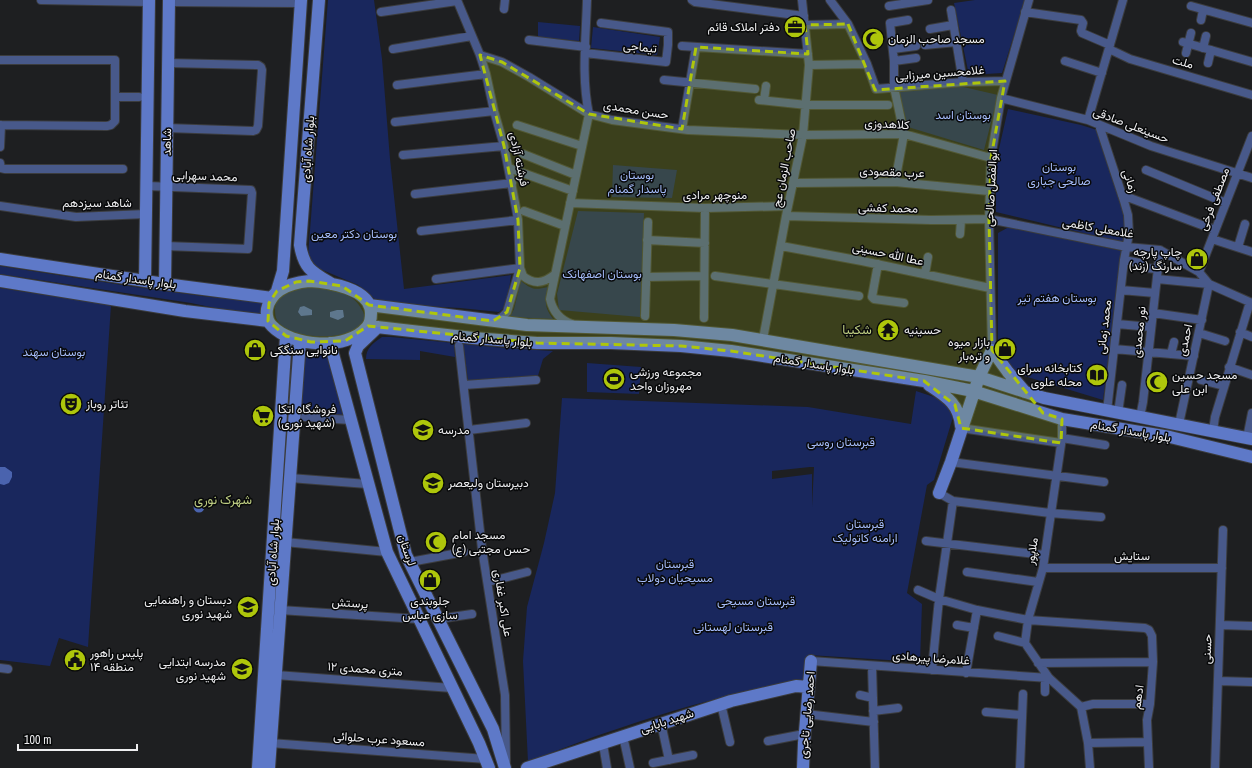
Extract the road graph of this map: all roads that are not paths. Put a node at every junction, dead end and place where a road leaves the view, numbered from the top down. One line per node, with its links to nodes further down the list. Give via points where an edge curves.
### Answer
1 (41, 0): 12 (street)
2 (319, 0): 150 (main road, بلوار شاه آبادی, via 300,245 306,266)
3 (457, 0): 18 (street); 30 (street, فرشته آزادی)
4 (505, 0): 16 (street)
5 (588, 0): 42 (street)
6 (692, 0): 20 (street)
7 (802, 0): 20 (street, صاحب الزمان عج)
8 (830, 0): 25 (street)
9 (928, 0): 15 (street)
10 (1028, 0): 19 (street, ابوالفضل صالحی)
11 (1123, 0): 39 (street)
12 (149, 1): 101 (main road, شاهد)
13 (169, 1): 14 (street); 52 (main road, شاهد)
14 (301, 1): 156 (main road, بلوار شاه آبادی, via 283,271)
15 (889, 6)
16 (504, 9)
17 (951, 10): 27 (street)
18 (380, 12)
19 (1025, 12): 39 (street, ملت, via 1081,20 1082,33); 59 (street, ابوالفضل صالحی)
20 (804, 16): 26 (street, صاحب الزمان عج)
21 (908, 20): 43 (street, via 890,23)
22 (1201, 20): 24 (street, via 1197,8)
23 (601, 23): 42 (street, تیماجی, via 668,32 666,62)
24 (1252, 23)
25 (848, 24): 26 (street); 54 (street)
26 (805, 25): 45 (street, صاحب الزمان عج)
27 (953, 25): 28 (street); 33 (street)
28 (930, 29)
29 (1191, 33): 34 (street)
30 (472, 36): 40 (street); 46 (street, فرشته آزادی)
31 (1206, 36): 41 (street)
32 (529, 40): 42 (street)
33 (956, 42): 37 (street); 60 (street)
34 (1186, 43): 41 (street); 44 (street)
35 (682, 46): 38 (street)
36 (916, 46): 43 (street)
37 (925, 46)
38 (696, 47): 45 (street); 61 (street)
39 (1110, 47): 56 (street); 66 (street, ملت, via 1130,59)
40 (393, 49)
41 (1207, 49): 51 (street); 53 (street)
42 (586, 50): 73 (street, via 586,99)
43 (893, 50): 49 (street)
44 (1186, 53)
45 (808, 54): 55 (street, صاحب الزمان عج)
46 (480, 55): 57 (street, فرشته آزادی); 73 (street, حسن محمدی, via 502,62)
47 (916, 58): 49 (street)
48 (0, 60): 67 (street, via 115,60)
49 (894, 61): 64 (street)
50 (1065, 62): 56 (street)
51 (1252, 62)
52 (168, 63): 79 (main road, شاهد); 79 (street, via 258,65 262,70 256,130)
53 (1208, 63)
54 (867, 64): 55 (street); 64 (street, غلامحسین میرزایی, via 876,89)
55 (809, 65): 70 (street, صاحب الزمان عج)
56 (1102, 73): 74 (street)
57 (486, 74): 62 (street); 72 (street, فرشته آزادی)
58 (664, 80): 61 (street)
59 (1005, 81): 60 (street, غلامحسین میرزایی); 69 (street, ابوالفضل صالحی)
60 (963, 82): 64 (street, غلامحسین میرزایی)
61 (690, 83): 65 (street); 80 (street)
62 (397, 85)
63 (766, 86): 70 (street, via 761,100)
64 (894, 87): 81 (street)
65 (755, 89)
66 (1252, 94)
67 (115, 97): 68 (street); 76 (street, via 115,121 107,126)
68 (139, 97)
69 (1001, 98): 74 (street, حسینعلی صادقی); 90 (street, ابوالفضل صالحی)
70 (807, 105): 71 (street); 82 (street, صاحب الزمان عج)
71 (888, 105)
72 (494, 111): 75 (street); 85 (street, فرشته آزادی)
73 (589, 114): 80 (street, حسن محمدی, via 612,120); 86 (street)
74 (1088, 120): 78 (street, حسینعلی صادقی)
75 (395, 122)
76 (0, 125): 87 (street)
77 (517, 125): 86 (street)
78 (1099, 125): 95 (street, حسینعلی صادقی, via 1151,146); 106 (street, زمانی)
79 (167, 128): 102 (main road, شاهد)
80 (682, 129): 82 (street, حسن محمدی)
81 (904, 134): 82 (street, کلاهدوزی); 90 (street, کلاهدوزی); 98 (street)
82 (804, 135): 100 (street, صاحب الزمان عج)
83 (1252, 136): 84 (street, مصطفی فرخی)
84 (1250, 145): 95 (street, مصطفی فرخی)
85 (504, 146): 89 (street); 92 (street, فرشته آزادی)
86 (582, 146): 96 (street)
87 (0, 147)
88 (523, 154): 96 (street)
89 (402, 155)
90 (991, 158): 104 (street, ابوالفضل صالحی)
91 (0, 163): 93 (street, via 1,168 5,169)
92 (509, 168): 99 (street, فرشته آزادی); 103 (street)
93 (123, 169)
94 (1146, 170): 108 (street)
95 (1238, 173): 97 (street, حسینعلی صادقی); 108 (street, مصطفی فرخی)
96 (576, 175): 103 (street)
97 (1252, 178)
98 (895, 182): 100 (street, عرب مقصودی); 104 (street, عرب مقصودی)
99 (512, 183): 105 (street); 116 (street, فرشته آزادی)
100 (794, 183): 110 (street, صاحب الزمان عج)
101 (147, 186): 102 (street, محمد سهرابی); 113 (main road, شاهد)
102 (166, 187): 127 (main road, شاهد); 127 (street, محمد سهرابی, via 251,190 252,193 248,249)
103 (572, 191): 107 (street)
104 (989, 191): 115 (street, ابوالفضل صالحی)
105 (415, 194)
106 (1122, 195): 121 (street); 129 (street, زمانی, via 1128,215)
107 (570, 202): 111 (street, منوچهر مرادی); 120 (street)
108 (1226, 203): 121 (street, مصطفی فرخی)
109 (0, 206): 113 (street, شاهد سیزدهم, via 76,217)
110 (788, 206): 111 (street, منوچهر مرادی); 114 (street, صاحب الزمان عج)
111 (705, 208): 126 (street)
112 (524, 211): 120 (street)
113 (146, 214): 147 (main road, شاهد)
114 (786, 216): 117 (street, محمد کفشی); 128 (street, صاحب الزمان عج)
115 (988, 219): 117 (street, محمد کفشی); 129 (street, غلامعلی کاظمی); 153 (street, ابوالفضل صالحی)
116 (518, 220): 122 (street); 137 (street, فرشته آزادی)
117 (961, 220): 123 (street)
118 (648, 222): 125 (street)
119 (1245, 224): 130 (street)
120 (565, 226): 141 (street)
121 (1215, 230): 124 (street, مصطفی فرخی)
122 (421, 231)
123 (960, 234)
124 (1212, 239): 130 (street); 139 (street, مصطفی فرخی)
125 (647, 240): 126 (street); 144 (street)
126 (705, 243): 142 (street)
127 (165, 246): 149 (main road, شاهد)
128 (781, 246): 136 (street, عطا الله حسینی); 151 (street, صاحب الزمان عج)
129 (1128, 247): 131 (street, غلامعلی کاظمی); 135 (street, محمد زمانی)
130 (1238, 247): 132 (street)
131 (1160, 250): 138 (street, نور محمدی); 139 (street, غلامعلی کاظمی)
132 (1252, 252)
133 (928, 257): 140 (street)
134 (0, 259): 147 (main road, بلوار پاسدار گمنام)
135 (1124, 260): 138 (street, via 1140,263 1144,268); 154 (street, محمد زمانی)
136 (878, 264): 140 (street, عطا الله حسینی); 159 (street, via 872,297)
137 (520, 268): 141 (street, via 523,276 534,282 542,282); 145 (street); 166 (street, فرشته آزادی, via 507,312)
138 (1158, 270): 146 (street, نور محمدی)
139 (1199, 272): 152 (street)
140 (925, 274): 153 (street, عطا الله حسینی)
141 (554, 275): 170 (street, via 550,299 552,309 566,322)
142 (704, 276): 144 (street); 163 (street)
143 (715, 276): 151 (street)
144 (646, 277): 162 (street)
145 (436, 279)
146 (1157, 279): 152 (street); 155 (street, نور محمدی)
147 (145, 280): 149 (main road, بلوار پاسدار گمنام)
148 (0, 281): 165 (main road, بلوار پاسدار گمنام, via 185,311)
149 (165, 284): 156 (main road, بلوار پاسدار گمنام)
150 (332, 284): 156 (main road, via 296,282); 160 (main road, via 350,290)
151 (773, 284): 157 (street); 176 (street, صاحب الزمان عج)
152 (1209, 284): 158 (street); 164 (street, احمدی)
153 (990, 288): 182 (street, ابوالفضل صالحی)
154 (1120, 290): 155 (street); 167 (street, محمد زمانی)
155 (1155, 292): 161 (street, نور محمدی)
156 (274, 294): 165 (main road, via 267,310)
157 (859, 296)
158 (1251, 302): 171 (street)
159 (904, 303)
160 (369, 305): 166 (main road, بلوار پاسدار گمنام); 168 (main road)
161 (1153, 312): 164 (street); 169 (street, نور محمدی)
162 (645, 316)
163 (704, 318)
164 (1202, 320): 172 (street, احمدی)
165 (268, 321): 173 (main road)
166 (493, 321): 170 (main road, بلوار پاسدار گمنام)
167 (1117, 324): 169 (street); 181 (street, محمد زمانی)
168 (373, 326): 179 (main road, via 353,338); 192 (main road, بلوار پاسدار گمنام, via 537,343 611,343 731,351); 231 (main road, لرستان, via 355,353 406,555)
169 (1152, 327): 183 (street, نور محمدی)
170 (586, 328): 176 (main road, بلوار پاسدار گمنام, via 674,330)
171 (1240, 332): 174 (street); 187 (street)
172 (1199, 333): 177 (street); 185 (street, احمدی)
173 (286, 336): 175 (main road); 290 (main road, بلوار شاه آبادی)
174 (1252, 337)
175 (300, 340): 179 (main road); 217 (main road, بلوار شاه آبادی)
176 (763, 340): 186 (main road, بلوار پاسدار گمنام)
177 (1225, 341)
178 (1174, 342): 184 (street)
179 (330, 343): 205 (main road, لرستان)
180 (459, 346): 193 (street, علی اکبر غفاری)
181 (1114, 349): 183 (street); 200 (street, محمد زمانی)
182 (992, 350): 189 (main road, ابوالفضل صالحی); 198 (main road)
183 (1149, 352): 184 (street); 203 (street, نور محمدی)
184 (1171, 354): 185 (street)
185 (1194, 356): 207 (street, احمدی)
186 (918, 366): 189 (main road, بلوار پاسدار گمنام); 192 (main road, via 929,369 930,377)
187 (1229, 367): 188 (street); 196 (street)
188 (1252, 375)
189 (978, 377): 195 (main road, بلوار پاسدار گمنام); 197 (main road, ابوالفضل صالحی)
190 (536, 380): 193 (street)
191 (1201, 380): 196 (street)
192 (924, 381): 197 (main road, بلوار پاسدار گمنام); 208 (main road, via 955,405 960,416)
193 (464, 385): 209 (street, علی اکبر غفاری)
194 (1122, 385): 200 (street)
195 (1008, 386): 198 (main road, بلوار پاسدار گمنام); 199 (main road, via 1002,395)
196 (1224, 386): 210 (street, via 1214,417)
197 (973, 392): 199 (main road, بلوار پاسدار گمنام); 208 (main road)
198 (1025, 392): 200 (main road, بلوار پاسدار گمنام)
199 (1003, 400): 204 (main road, بلوار پاسدار گمنام)
200 (1113, 412): 203 (main road, بلوار پاسدار گمنام)
201 (1252, 413): 211 (street)
202 (304, 417): 205 (street)
203 (1140, 417): 207 (main road, بلوار پاسدار گمنام)
204 (1062, 419): 212 (street, ملاپور); 214 (main road, بلوار پاسدار گمنام, via 1170,437)
205 (350, 420): 219 (main road, لرستان)
206 (526, 423): 209 (street)
207 (1179, 424): 210 (main road, بلوار پاسدار گمنام)
208 (961, 428): 212 (street); 215 (main road)
209 (469, 430): 236 (street, علی اکبر غفاری)
210 (1213, 431): 211 (main road, بلوار پاسدار گمنام)
211 (1249, 438)
212 (1061, 441): 213 (street); 216 (street, ملاپور)
213 (1105, 445)
214 (1252, 457)
215 (950, 462): 216 (street); 220 (main road)
216 (1056, 475): 218 (street); 222 (street, ملاپور)
217 (290, 478): 219 (street); 226 (main road, بلوار شاه آبادی)
218 (1104, 482)
219 (367, 484): 228 (main road, لرستان)
220 (939, 492): 221 (street)
221 (953, 502): 222 (street); 227 (street)
222 (1050, 513): 223 (street); 230 (street, ملاپور)
223 (1101, 517)
224 (1223, 530): 233 (street, حسنی)
225 (926, 541): 227 (street)
226 (285, 542): 228 (street); 240 (main road, بلوار شاه آبادی)
227 (947, 543): 230 (street); 239 (street)
228 (387, 552): 243 (main road, لرستان)
229 (464, 552): 231 (street)
230 (1044, 555): 232 (street, ملاپور)
231 (410, 562): 244 (main road, لرستان)
232 (1042, 568): 233 (street, ستایش); 237 (street, ملاپور)
233 (1222, 568): 247 (street, حسنی)
234 (527, 572): 236 (street)
235 (967, 572): 237 (street)
236 (488, 582): 292 (street, علی اکبر غفاری, via 505,695)
237 (1038, 582): 245 (street, ملاپور)
238 (918, 590): 239 (street)
239 (939, 599): 241 (street); 256 (street)
240 (280, 610): 243 (street, پرستش); 258 (main road, بلوار شاه آبادی)
241 (977, 610): 245 (street); 249 (street)
242 (472, 614): 244 (street)
243 (418, 619): 263 (main road, لرستان)
244 (438, 619): 292 (main road, لرستان, via 493,729)
245 (1028, 620): 251 (street, ملاپور); 253 (street, ادهم, via 1145,628 1152,636)
246 (957, 625): 249 (street)
247 (1220, 625): 248 (street); 260 (street, حسنی)
248 (1252, 626)
249 (974, 628): 257 (street)
250 (998, 636): 251 (street)
251 (1025, 643): 254 (street)
252 (811, 661): 255 (street, غلامرضا پیرهادی); 262 (main road, احمد رضایی تاجری)
253 (1153, 662): 254 (street); 269 (street, ادهم)
254 (1038, 663): 259 (street)
255 (872, 666): 256 (street, غلامرضا پیرهادی); 267 (street)
256 (932, 670): 257 (street, غلامرضا پیرهادی)
257 (966, 673): 259 (street, غلامرضا پیرهادی)
258 (276, 675): 263 (street, ۱۲ متری محمدی); 283 (main road, بلوار شاه آبادی)
259 (1047, 678): 264 (street); 270 (street)
260 (1218, 682): 261 (street); 301 (street, حسنی)
261 (1252, 682)
262 (809, 687): 268 (main road, شهید بابایی, via 796,686); 274 (main road, احمد رضایی تاجری)
263 (452, 688): 288 (main road, لرستان)
264 (1045, 692)
265 (1023, 694): 275 (street)
266 (860, 695): 267 (street)
267 (873, 698): 272 (street)
268 (721, 704): 277 (main road, شهید بابایی); 281 (street)
269 (1150, 704): 270 (street, via 1093,704); 282 (street, ادهم, via 1147,720)
270 (1081, 707): 284 (street)
271 (898, 708): 272 (street)
272 (873, 712): 276 (street)
273 (986, 712): 275 (street)
274 (806, 714): 276 (street); 278 (main road, احمد رضایی تاجری)
275 (1022, 715): 298 (street)
276 (874, 722): 297 (street)
277 (662, 723): 279 (main road, شهید بابایی); 287 (street)
278 (804, 734): 280 (street); 296 (main road, احمد رضایی تاجری)
279 (622, 736): 285 (main road, شهید بابایی); 295 (street)
280 (768, 741)
281 (730, 742)
282 (1148, 742): 284 (street); 300 (street, ادهم)
283 (270, 743): 288 (street, مسعود عرب حلوائی); 291 (main road, بلوار شاه آبادی)
284 (1088, 743): 299 (street)
285 (603, 744): 293 (main road, شهید بابایی); 294 (street)
286 (693, 756): 287 (street)
287 (669, 760): 289 (street)
288 (488, 764)
289 (653, 764)
290 (258, 768)
291 (269, 768)
292 (506, 768)
293 (528, 768)
294 (607, 768)
295 (630, 768)
296 (803, 768)
297 (875, 768)
298 (1020, 768)
299 (1090, 768)
300 (1149, 768)
301 (1215, 768)

